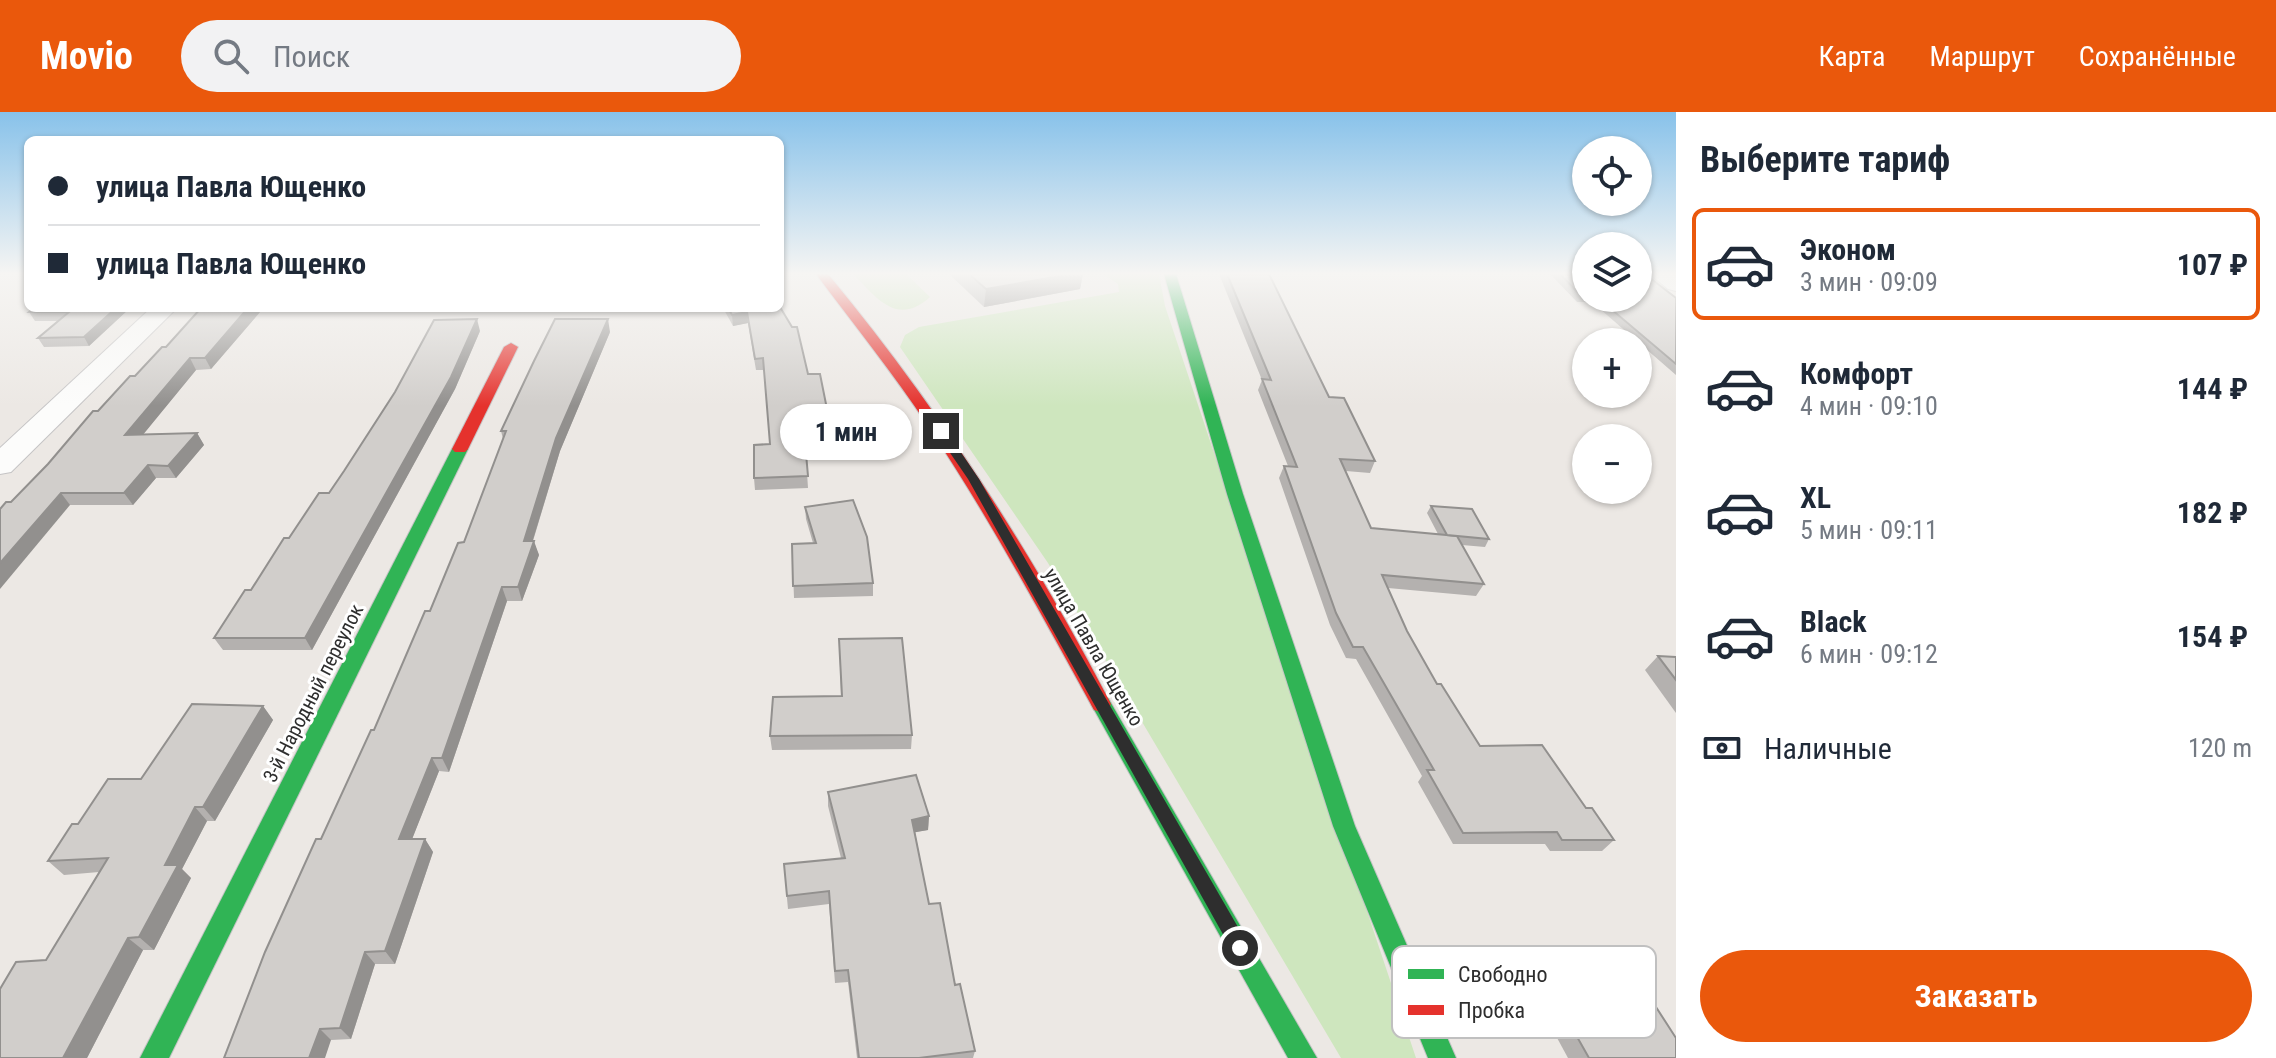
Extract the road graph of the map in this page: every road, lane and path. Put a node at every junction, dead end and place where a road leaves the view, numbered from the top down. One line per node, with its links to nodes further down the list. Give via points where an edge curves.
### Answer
1 (154, 318): 5 (street)
2 (860, 318): 9 (street, улица Павла Ющенко, via 973,479)
3 (1183, 318): 6 (street, via 1344,826)
4 (511, 347): 8 (street, 3-й Народный переулок)
5 (0, 465)
6 (1395, 946)
7 (1434, 1038): 10 (street)
8 (154, 1058)
9 (1303, 1058)
10 (1442, 1058)

